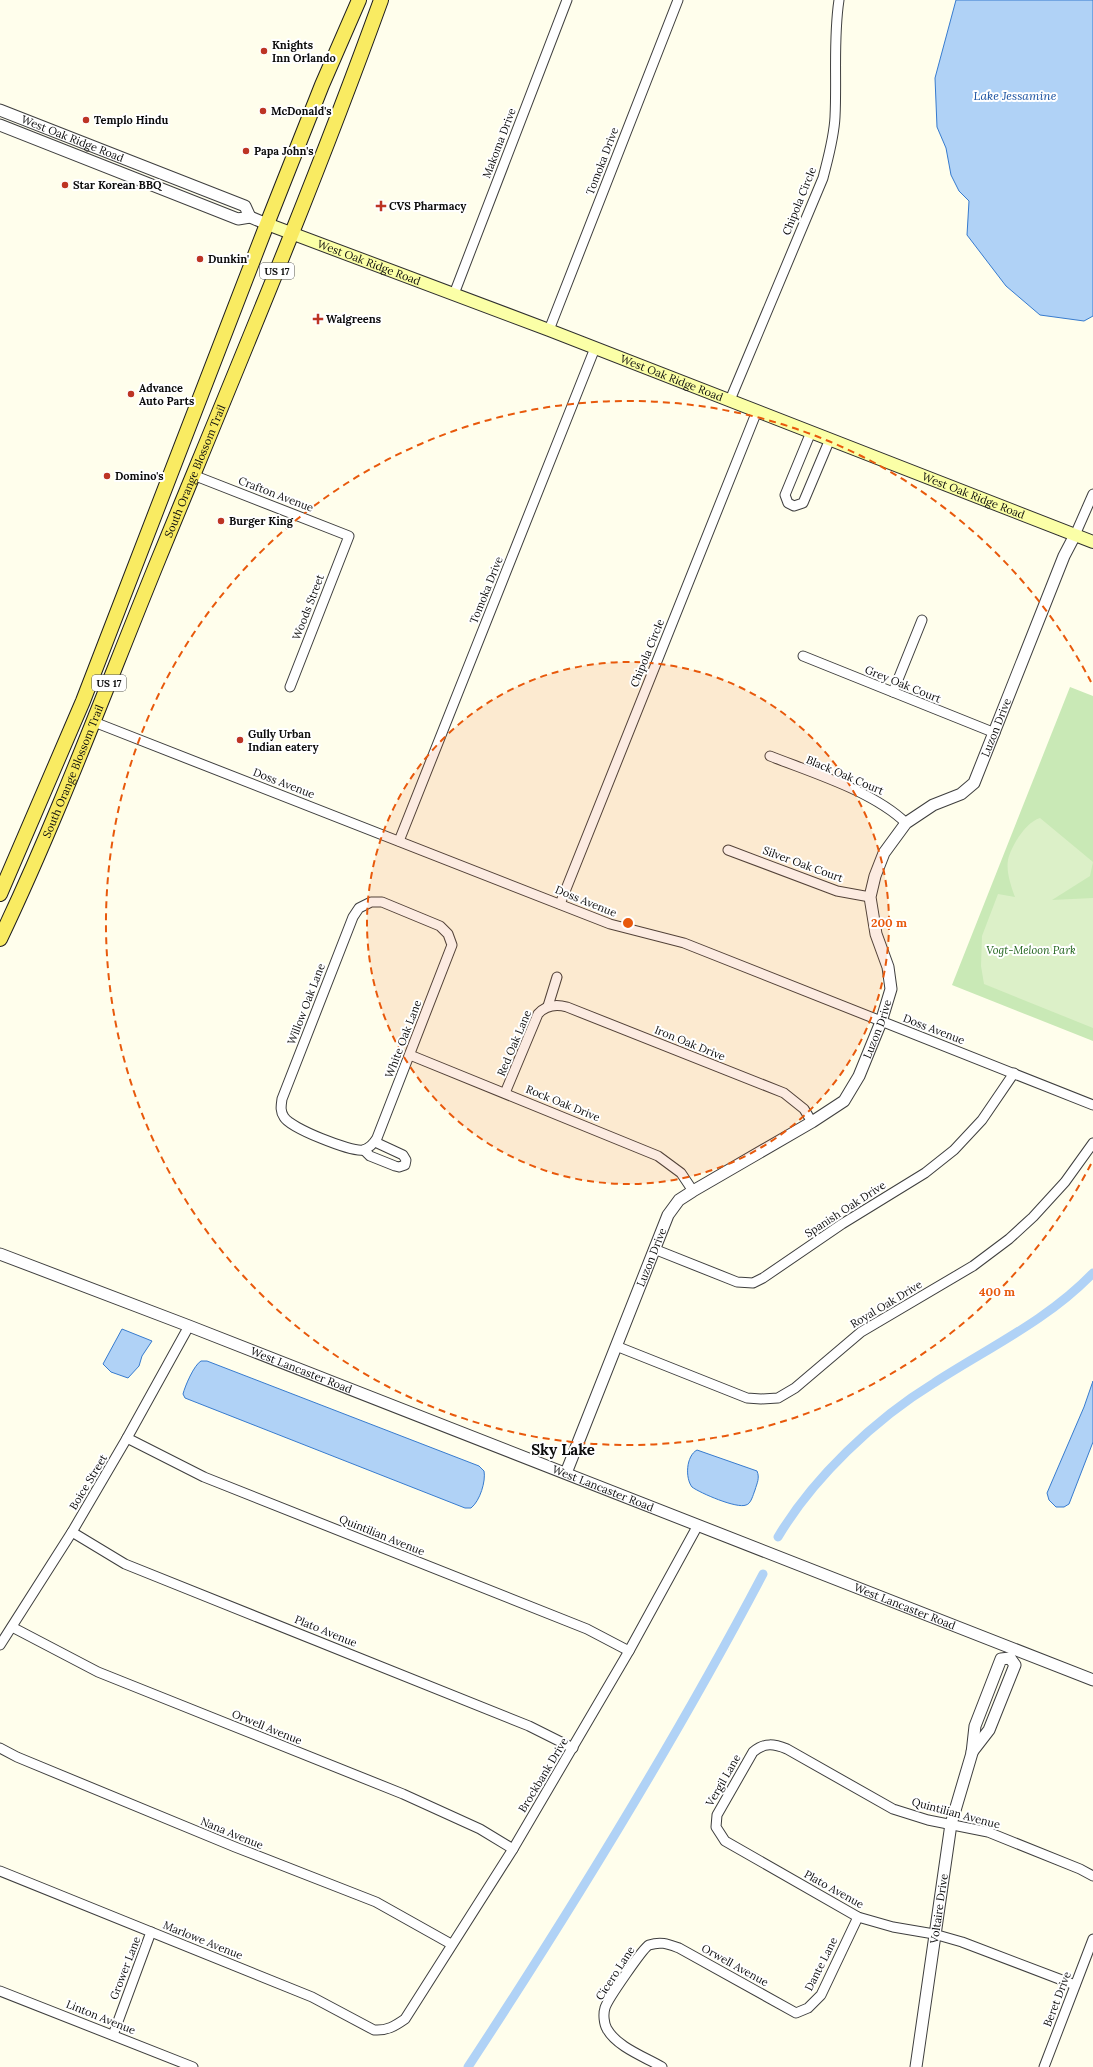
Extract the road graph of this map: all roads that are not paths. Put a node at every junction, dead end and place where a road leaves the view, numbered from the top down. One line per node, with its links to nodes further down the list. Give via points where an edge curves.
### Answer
1 (359, 0): 11 (main road, South Orange Blossom Trail / US 17)
2 (381, 0): 12 (main road, South Orange Blossom Trail / US 17)
3 (567, 0): 13 (street, Makoma Drive)
4 (678, 0): 14 (street, Tomoka Drive)
5 (839, 0): 16 (street, Chipola Circle, via 835,28 835,118 823,178)
6 (0, 110): 9 (street, West Oak Ridge Road)
7 (0, 116): 9 (street, via 41,132)
8 (0, 125): 10 (street, West Oak Ridge Road, via 238,219)
9 (55, 132): 10 (street, West Oak Ridge Road, via 245,206)
10 (250, 217): 11 (street, West Oak Ridge Road)
11 (267, 224): 12 (main road, West Oak Ridge Road); 29 (main road, South Orange Blossom Trail / US 17)
12 (292, 234): 13 (main road, West Oak Ridge Road); 20 (main road, South Orange Blossom Trail / US 17)
13 (454, 294): 14 (main road, West Oak Ridge Road)
14 (549, 330): 15 (main road, West Oak Ridge Road)
15 (595, 348): 16 (main road, West Oak Ridge Road); 34 (street, Tomoka Drive)
16 (730, 400): 17 (main road, West Oak Ridge Road)
17 (756, 411): 18 (main road, West Oak Ridge Road); 40 (street, Chipola Circle)
18 (811, 432): 19 (main road, West Oak Ridge Road); 19 (street, via 785,495 788,503 794,506 803,503)
19 (830, 439): 22 (main road, West Oak Ridge Road)
20 (193, 475): 23 (street, Crafton Avenue); 30 (main road, South Orange Blossom Trail / US 17)
21 (1093, 494): 22 (street)
22 (1075, 535): 24 (main road, West Oak Ridge Road); 31 (street, Luzon Drive, via 1064,556)
23 (349, 536): 27 (street, Woods Street)
24 (1093, 542)
25 (922, 620): 28 (street)
26 (803, 656): 28 (street, Grey Oak Court)
27 (290, 687)
28 (893, 692): 31 (street, Grey Oak Court)
29 (83, 701): 30 (main road, via 87,715); 36 (main road, South Orange Blossom Trail / US 17)
30 (94, 722): 34 (street, Doss Avenue); 37 (main road, South Orange Blossom Trail / US 17)
31 (995, 733): 33 (street, Luzon Drive, via 974,782 961,794 933,805)
32 (770, 756): 33 (street, Black Oak Court, via 873,799 893,810)
33 (906, 823): 39 (street, Luzon Drive, via 884,853)
34 (399, 841): 40 (street, Doss Avenue)
35 (728, 850): 39 (street, Silver Oak Court, via 837,891)
36 (18, 853): 37 (main road, via 24,860); 38 (main road, South Orange Blossom Trail / US 17)
37 (26, 880): 42 (main road, South Orange Blossom Trail / US 17)
38 (0, 894)
39 (870, 897): 45 (street, Luzon Drive, via 876,934 888,967 891,989)
40 (560, 904): 45 (street, Doss Avenue, via 610,924 684,943)
41 (411, 914): 46 (street, White Oak Lane, via 440,926 448,934 452,945); 53 (street, Willow Oak Lane, via 382,902 371,902 359,908 353,917 280,1109 291,1126 349,1148)
42 (0, 939)
43 (557, 977): 44 (street)
44 (548, 1006): 48 (street, Red Oak Lane, via 535,1020); 50 (street, Iron Oak Drive, via 567,1007 784,1093 804,1109)
45 (881, 1022): 47 (street, Doss Avenue); 50 (street, Luzon Drive, via 859,1076 844,1101)
46 (410, 1055): 48 (street, Rock Oak Drive); 51 (street, White Oak Lane)
47 (1014, 1073): 49 (street, Doss Avenue); 55 (street, Spanish Oak Drive, via 982,1120 954,1150 925,1173 753,1283 737,1282)
48 (505, 1093): 54 (street, Rock Oak Drive, via 658,1156 681,1173)
49 (1093, 1105)
50 (812, 1122): 54 (street, Luzon Drive)
51 (375, 1142): 53 (street); 53 (street, via 403,1155 405,1165 395,1166 370,1156)
52 (1093, 1143): 58 (street, Royal Oak Drive, via 1065,1182 1009,1240 973,1266 861,1332 794,1388 778,1398 747,1398)
53 (364, 1150)
54 (693, 1191): 55 (street, Luzon Drive, via 673,1206)
55 (654, 1249): 58 (street, Luzon Drive)
56 (0, 1254): 57 (street, West Lancaster Road)
57 (189, 1326): 59 (street, Boice Street); 60 (street, West Lancaster Road)
58 (616, 1346): 60 (street, Luzon Drive)
59 (127, 1438): 62 (street, Boice Street); 65 (street, Quintilian Avenue, via 204,1477 579,1626)
60 (566, 1473): 61 (street, West Lancaster Road)
61 (698, 1525): 65 (street, Brockbank Drive); 66 (street, West Lancaster Road)
62 (72, 1532): 63 (street, Boice Street); 70 (street, Plato Avenue, via 126,1564 529,1726)
63 (12, 1627): 64 (street, Boice Street); 74 (street, Orwell Avenue, via 98,1672 403,1794 480,1829)
64 (0, 1645)
65 (629, 1651): 70 (street, Brockbank Drive)
66 (1012, 1654): 67 (street, West Lancaster Road); 71 (street, Voltaire Drive, via 1015,1665 989,1730); 71 (street, Voltaire Drive, via 1001,1659 984,1701 975,1726)
67 (1093, 1680)
68 (774, 1744): 72 (street, Quintilian Avenue, via 893,1809); 73 (street, Vergil Lane, via 761,1746 753,1752 717,1815 716,1828)
69 (0, 1748): 82 (street, Nana Avenue, via 16,1757 235,1847 376,1902)
70 (573, 1748): 74 (street, Brockbank Drive)
71 (972, 1753): 72 (street, Voltaire Drive)
72 (950, 1824): 76 (street, Quintilian Avenue, via 988,1832); 79 (street, Voltaire Drive)
73 (725, 1841): 77 (street, Plato Avenue)
74 (514, 1849): 82 (street, Brockbank Drive)
75 (0, 1871): 78 (street, Marlowe Avenue)
76 (1093, 1876)
77 (858, 1917): 79 (street, Plato Avenue, via 893,1927); 85 (street, Dante Lane, via 821,1995 808,2008)
78 (151, 1932): 86 (street, Marlowe Avenue, via 312,1997 374,2030 383,2031); 87 (street, Grower Lane)
79 (934, 1934): 83 (street, Plato Avenue); 90 (street, Voltaire Drive)
80 (1093, 1939): 83 (street, Beret Drive)
81 (661, 1942): 85 (street, Orwell Avenue, via 679,1948); 89 (street, Cicero Lane, via 648,1946 640,1954 605,2008 606,2028 614,2040)
82 (451, 1944): 86 (street, Brockbank Drive, via 405,2019)
83 (1075, 1985): 91 (street, Beret Drive)
84 (0, 1991): 87 (street, Linton Avenue)
85 (796, 2013)
86 (394, 2027)
87 (113, 2034): 88 (street, Linton Avenue)
88 (193, 2067)
89 (662, 2067)
90 (916, 2067)
91 (1044, 2067)

